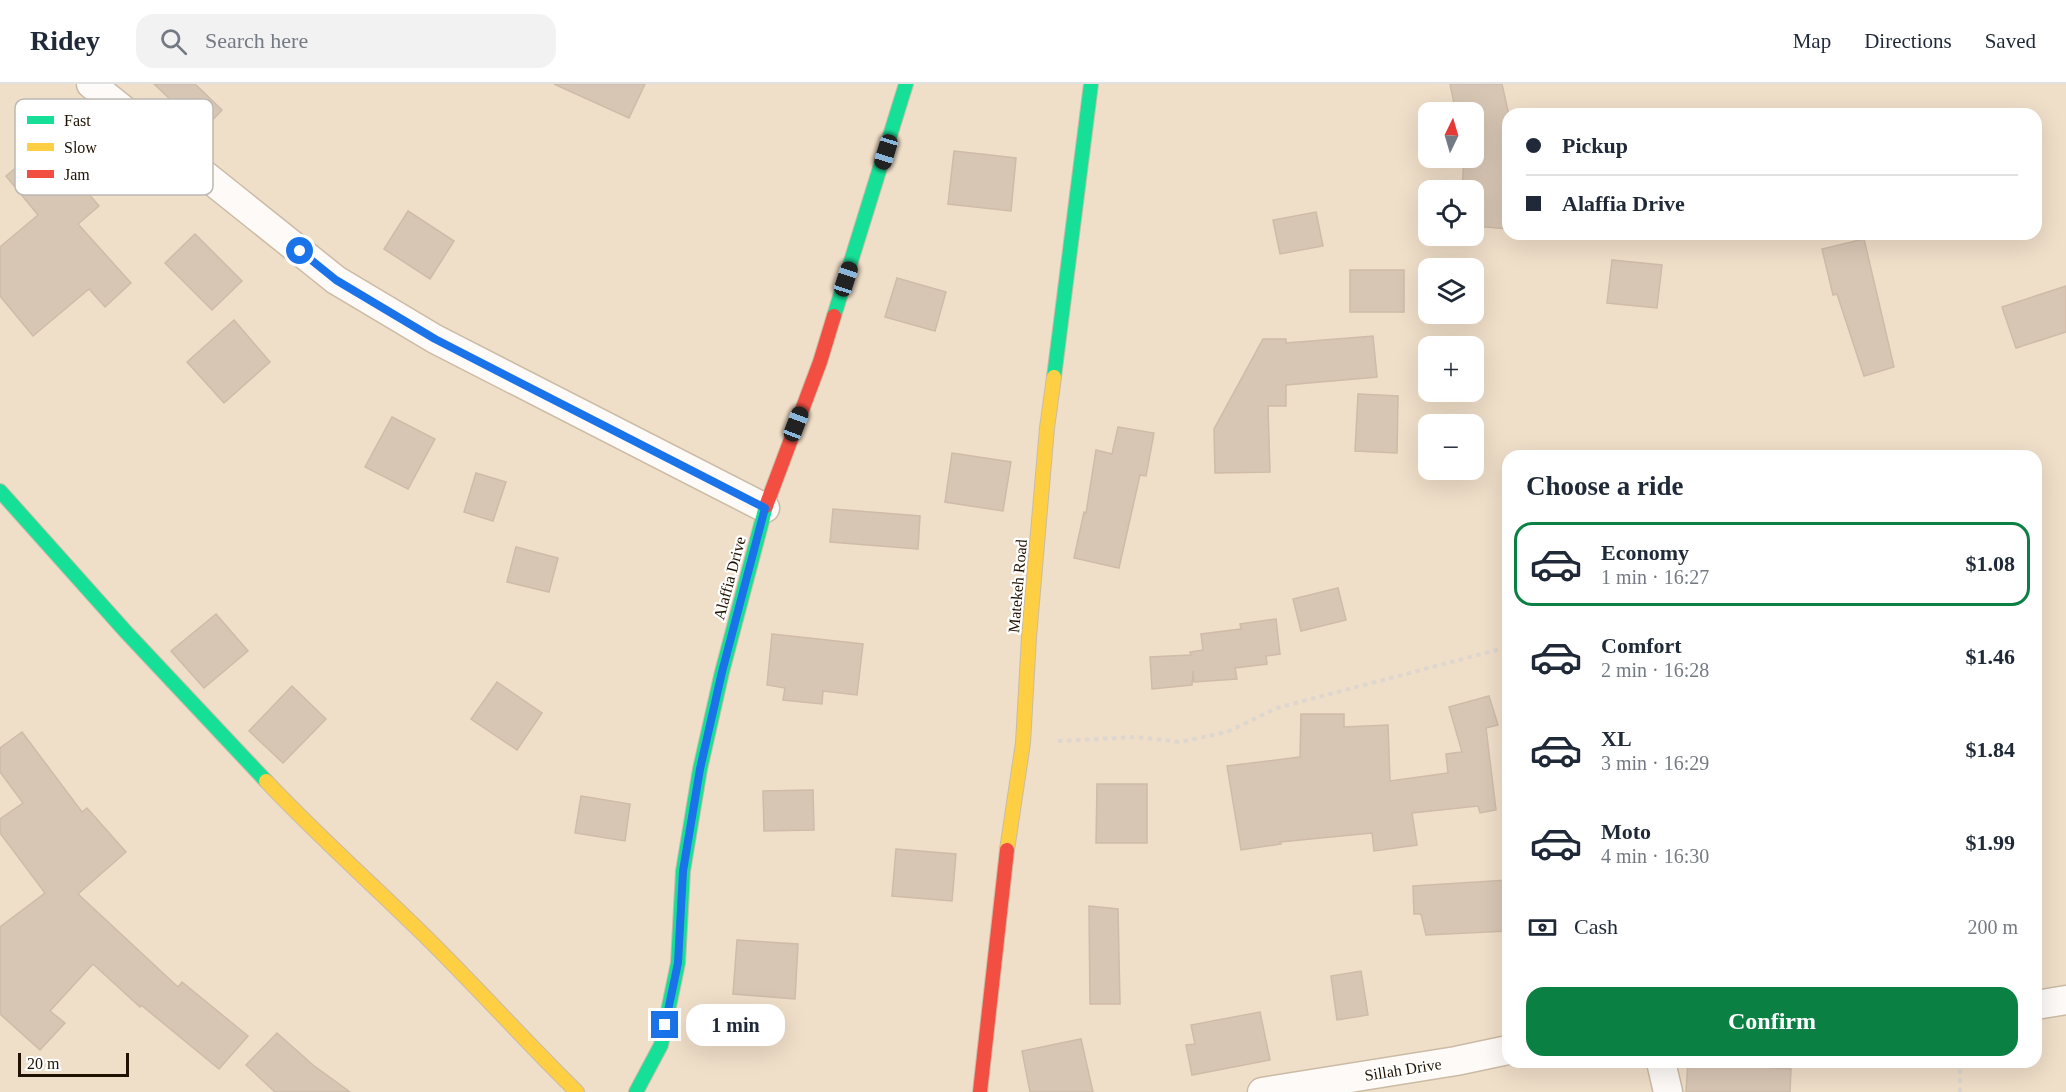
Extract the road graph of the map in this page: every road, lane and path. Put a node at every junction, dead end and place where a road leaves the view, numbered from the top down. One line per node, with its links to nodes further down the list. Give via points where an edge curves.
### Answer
1 (91, 84): 4 (street)
2 (906, 84): 7 (street, Alaffia Drive, via 820,362)
3 (1091, 84): 9 (street, Matekeh Road, via 1047,428)
4 (110, 99)
5 (213, 182): 7 (street, via 336,280 435,339)
6 (0, 491): 15 (street, via 297,814 425,936)
7 (765, 508): 16 (street, Alaffia Drive, via 700,769 683,871 678,963 661,1045)
8 (1502, 649): 9 (path, via 1277,708 1227,732 1180,742 1137,737)
9 (1023, 743): 17 (street, Matekeh Road, via 1009,830)
10 (2066, 1000): 11 (street)
11 (2042, 1004)
12 (1502, 1051): 18 (street, Sillah Drive)
13 (1662, 1068): 19 (street)
14 (1960, 1068): 20 (path)
15 (577, 1092)
16 (636, 1092)
17 (980, 1092)
18 (1262, 1092)
19 (1668, 1092)
20 (1960, 1092)

